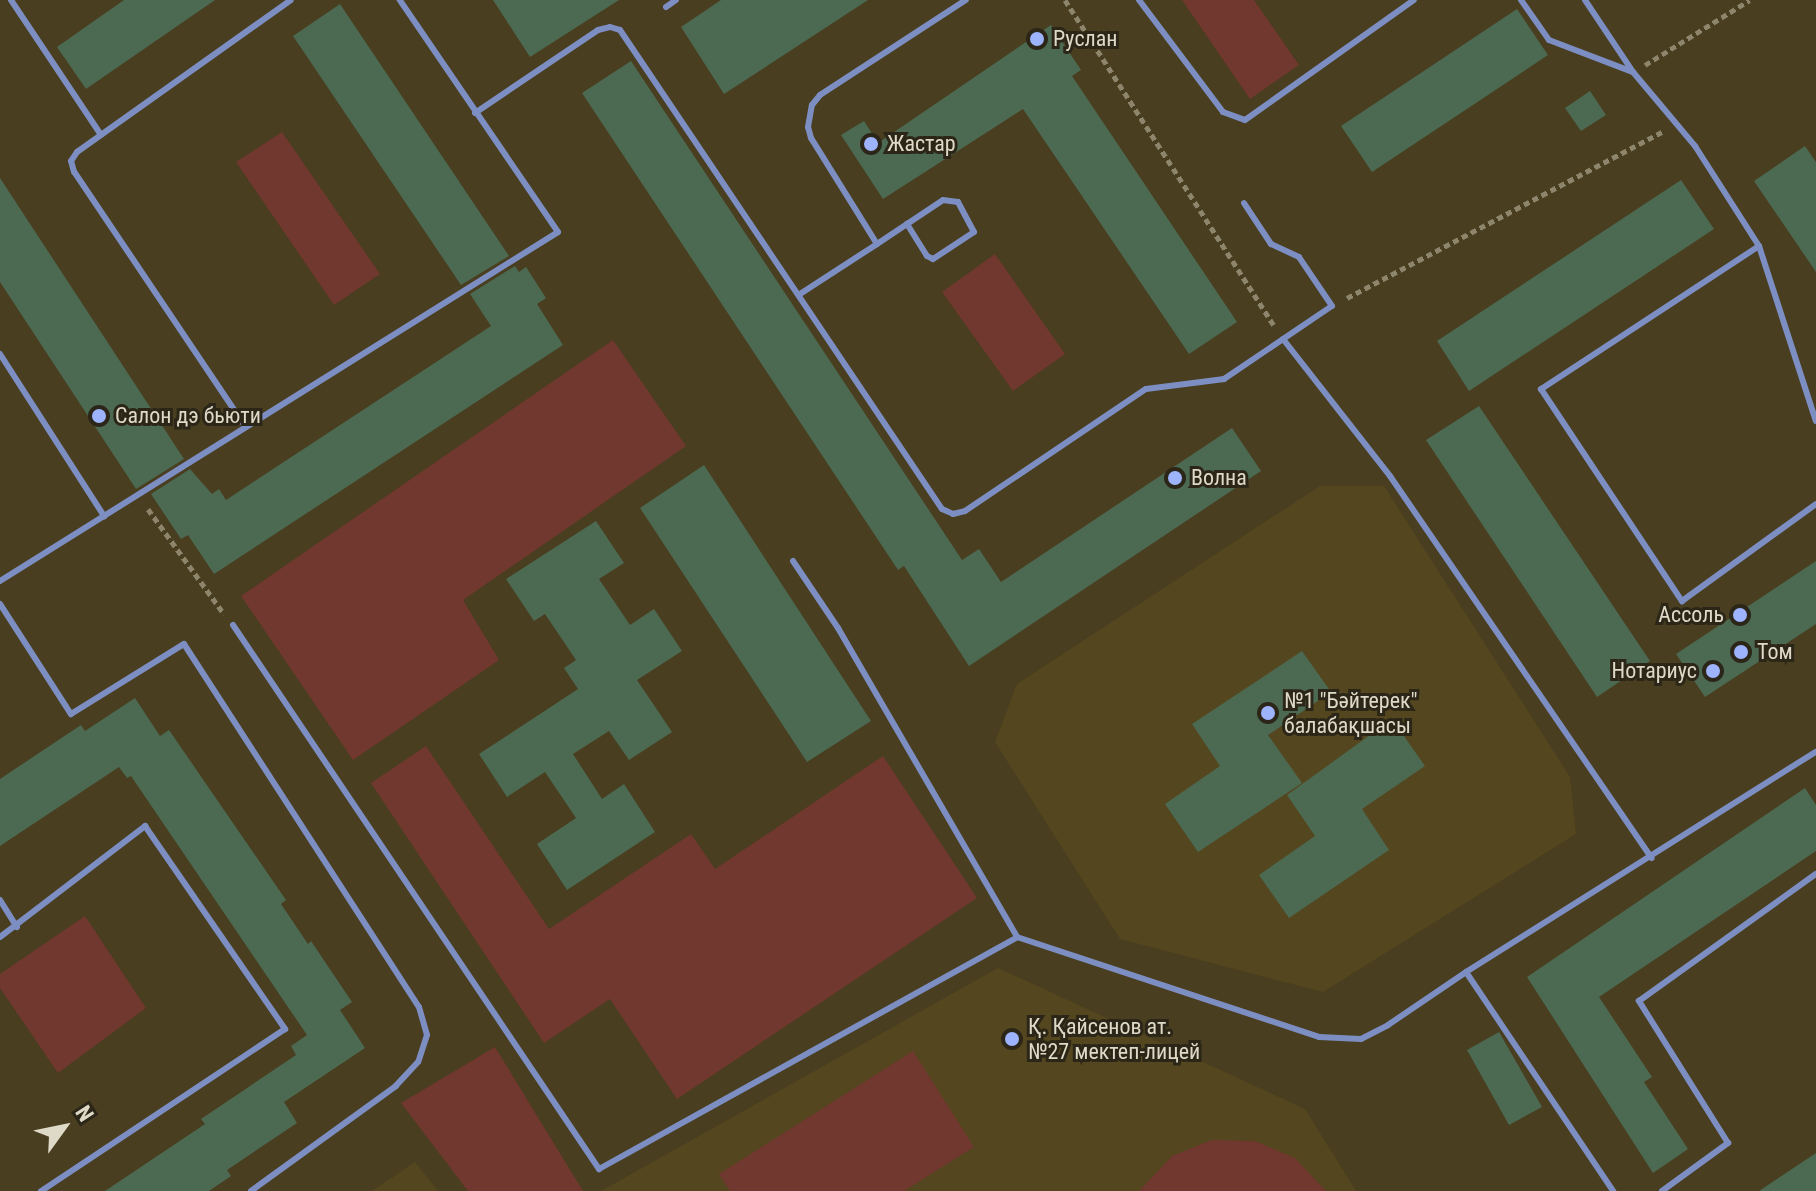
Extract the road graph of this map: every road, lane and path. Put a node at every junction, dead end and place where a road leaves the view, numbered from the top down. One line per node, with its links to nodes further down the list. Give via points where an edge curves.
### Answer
1 (11, 0): 16 (lane)
2 (291, 0): 16 (lane)
3 (400, 0): 14 (lane)
4 (676, 0): 12 (lane)
5 (966, 0): 19 (lane, via 812,105 811,138)
6 (1065, 0): 23 (path)
7 (1139, 0): 8 (lane, via 1223,112 1245,120)
8 (1414, 0)
9 (1521, 0): 13 (lane, via 1549,40)
10 (1585, 0): 13 (lane)
11 (1750, 0): 13 (path)
12 (666, 7)
13 (1633, 72): 15 (lane)
14 (475, 113): 21 (lane, via 598,30 620,30); 26 (lane, via 558,232)
15 (1678, 123): 20 (lane); 22 (path)
16 (101, 135): 26 (lane, via 72,157 71,167)
17 (1244, 203): 22 (lane, via 1271,244 1299,257)
18 (907, 224): 18 (lane, via 952,198 974,230 933,259); 19 (lane)
19 (877, 244): 21 (lane)
20 (1759, 246): 25 (lane); 28 (lane, via 1541,389 1682,601)
21 (800, 294): 23 (lane, via 942,509 953,514 965,511 1146,389 1224,379)
22 (1332, 306): 23 (lane)
23 (1283, 339): 35 (lane, via 1390,476)
24 (0, 354): 29 (lane)
25 (1816, 421)
26 (245, 426): 27 (lane)
27 (138, 495): 29 (lane); 33 (path)
28 (1816, 504)
29 (104, 516): 31 (lane)
30 (793, 561): 40 (lane, via 838,628)
31 (0, 581)
32 (0, 604): 43 (lane, via 71,714 184,644 419,1007 427,1035 418,1062 404,1078)
33 (233, 625): 40 (lane, via 599,1169)
34 (1816, 752): 35 (lane)
35 (1652, 858): 41 (lane)
36 (1816, 874): 45 (lane, via 1639,1001 1728,1143)
37 (0, 900): 38 (lane)
38 (17, 927): 39 (lane); 42 (lane, via 145,826 285,1029)
39 (0, 937)
40 (1017, 937): 41 (lane, via 1319,1037 1361,1039)
41 (1466, 972): 44 (lane)
42 (41, 1191)
43 (251, 1191)
44 (1613, 1191)
45 (1662, 1191)

